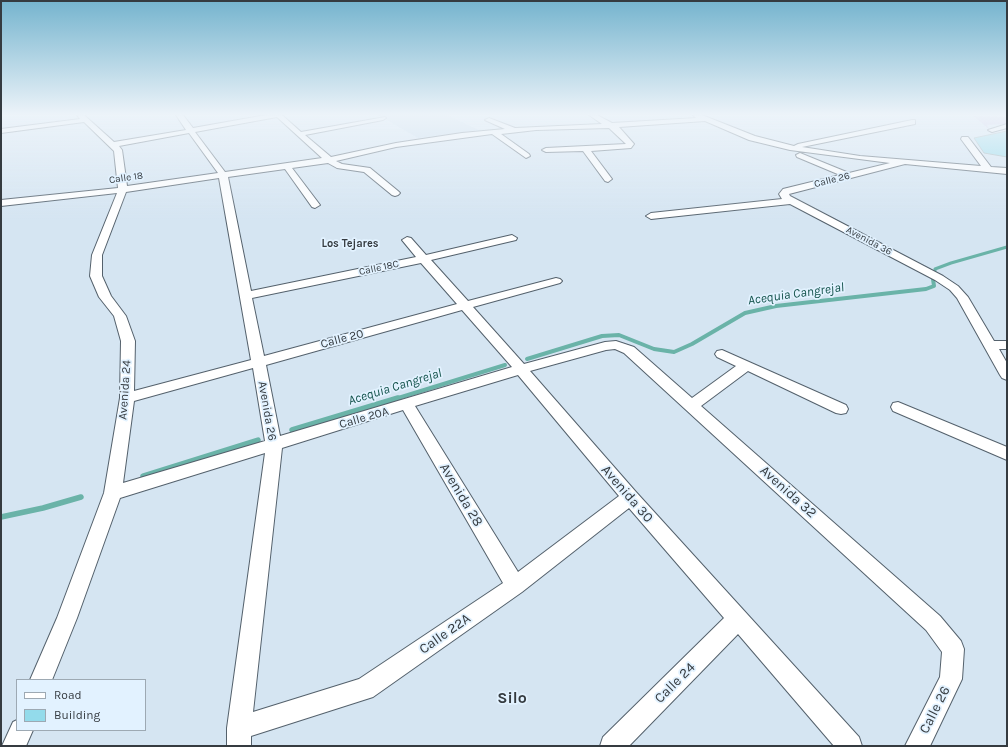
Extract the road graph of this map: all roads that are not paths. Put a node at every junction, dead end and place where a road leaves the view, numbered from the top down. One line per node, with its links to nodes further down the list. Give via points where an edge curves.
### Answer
1 (118, 150): 21 (street, Avenida 24)
2 (205, 150): 18 (street, Avenida 26)
3 (318, 150): 13 (street)
4 (374, 150): 13 (street, Calle 18)
5 (518, 150): 12 (street)
6 (546, 150): 7 (street)
7 (552, 150)
8 (587, 150): 20 (street)
9 (790, 150): 19 (street)
10 (802, 150): 14 (street, via 852,158)
11 (973, 150): 16 (street)
12 (526, 156)
13 (329, 160): 15 (street, Calle 18); 22 (street, via 340,166 367,170)
14 (905, 162): 16 (street); 19 (street, Calle 26)
15 (287, 166): 18 (street, Calle 18); 25 (street)
16 (987, 168): 17 (street)
17 (1007, 171)
18 (223, 175): 21 (street, Calle 18); 31 (street, Avenida 26)
19 (849, 176): 23 (street, Calle 26, via 786,192)
20 (608, 179)
21 (123, 189): 24 (street, Calle 18); 41 (street, Avenida 24, via 98,255 96,276 105,297 120,316 128,341)
22 (395, 193)
23 (788, 197): 26 (street, Calle 26); 35 (street, Avenida 36, via 954,288 962,296)
24 (1, 203)
25 (315, 205)
26 (651, 216)
27 (512, 238): 29 (street, Calle 18C)
28 (407, 240): 29 (street, Avenida 30)
29 (423, 259): 31 (street, Calle 18C); 32 (street, Avenida 30)
30 (556, 281): 32 (street, Calle 20)
31 (246, 296): 37 (street, Avenida 26)
32 (464, 305): 37 (street, Calle 20); 39 (street, Avenida 30)
33 (616, 344): 39 (street, Calle 20A); 43 (street, Avenida 32, via 629,350)
34 (1007, 345): 35 (street)
35 (990, 346): 40 (street, Avenida 36)
36 (722, 354): 38 (street)
37 (259, 362): 41 (street, Calle 20); 46 (street, Avenida 26)
38 (747, 366): 43 (street); 45 (street)
39 (521, 369): 42 (street, Calle 20A); 49 (street, Avenida 30)
40 (1007, 375)
41 (127, 398): 48 (street, Avenida 24)
42 (407, 405): 46 (street, Calle 20A); 50 (street, Avenida 28)
43 (691, 406): 52 (street, Avenida 32, via 933,622)
44 (898, 407): 47 (street)
45 (842, 409)
46 (274, 444): 48 (street, Calle 20A); 55 (street, Avenida 26)
47 (1007, 454)
48 (114, 493): 53 (street, Avenida 24)
49 (630, 497): 50 (street, Calle 22A); 51 (street, Avenida 30)
50 (515, 586): 55 (street, Calle 22A, via 365,689)
51 (738, 619): 57 (street, Calle 24); 58 (street, Avenida 30)
52 (953, 649): 59 (street, Calle 26, via 951,679)
53 (41, 679)
54 (21, 731): 56 (street)
55 (239, 737)
56 (14, 746)
57 (612, 746)
58 (850, 746)
59 (917, 746)

